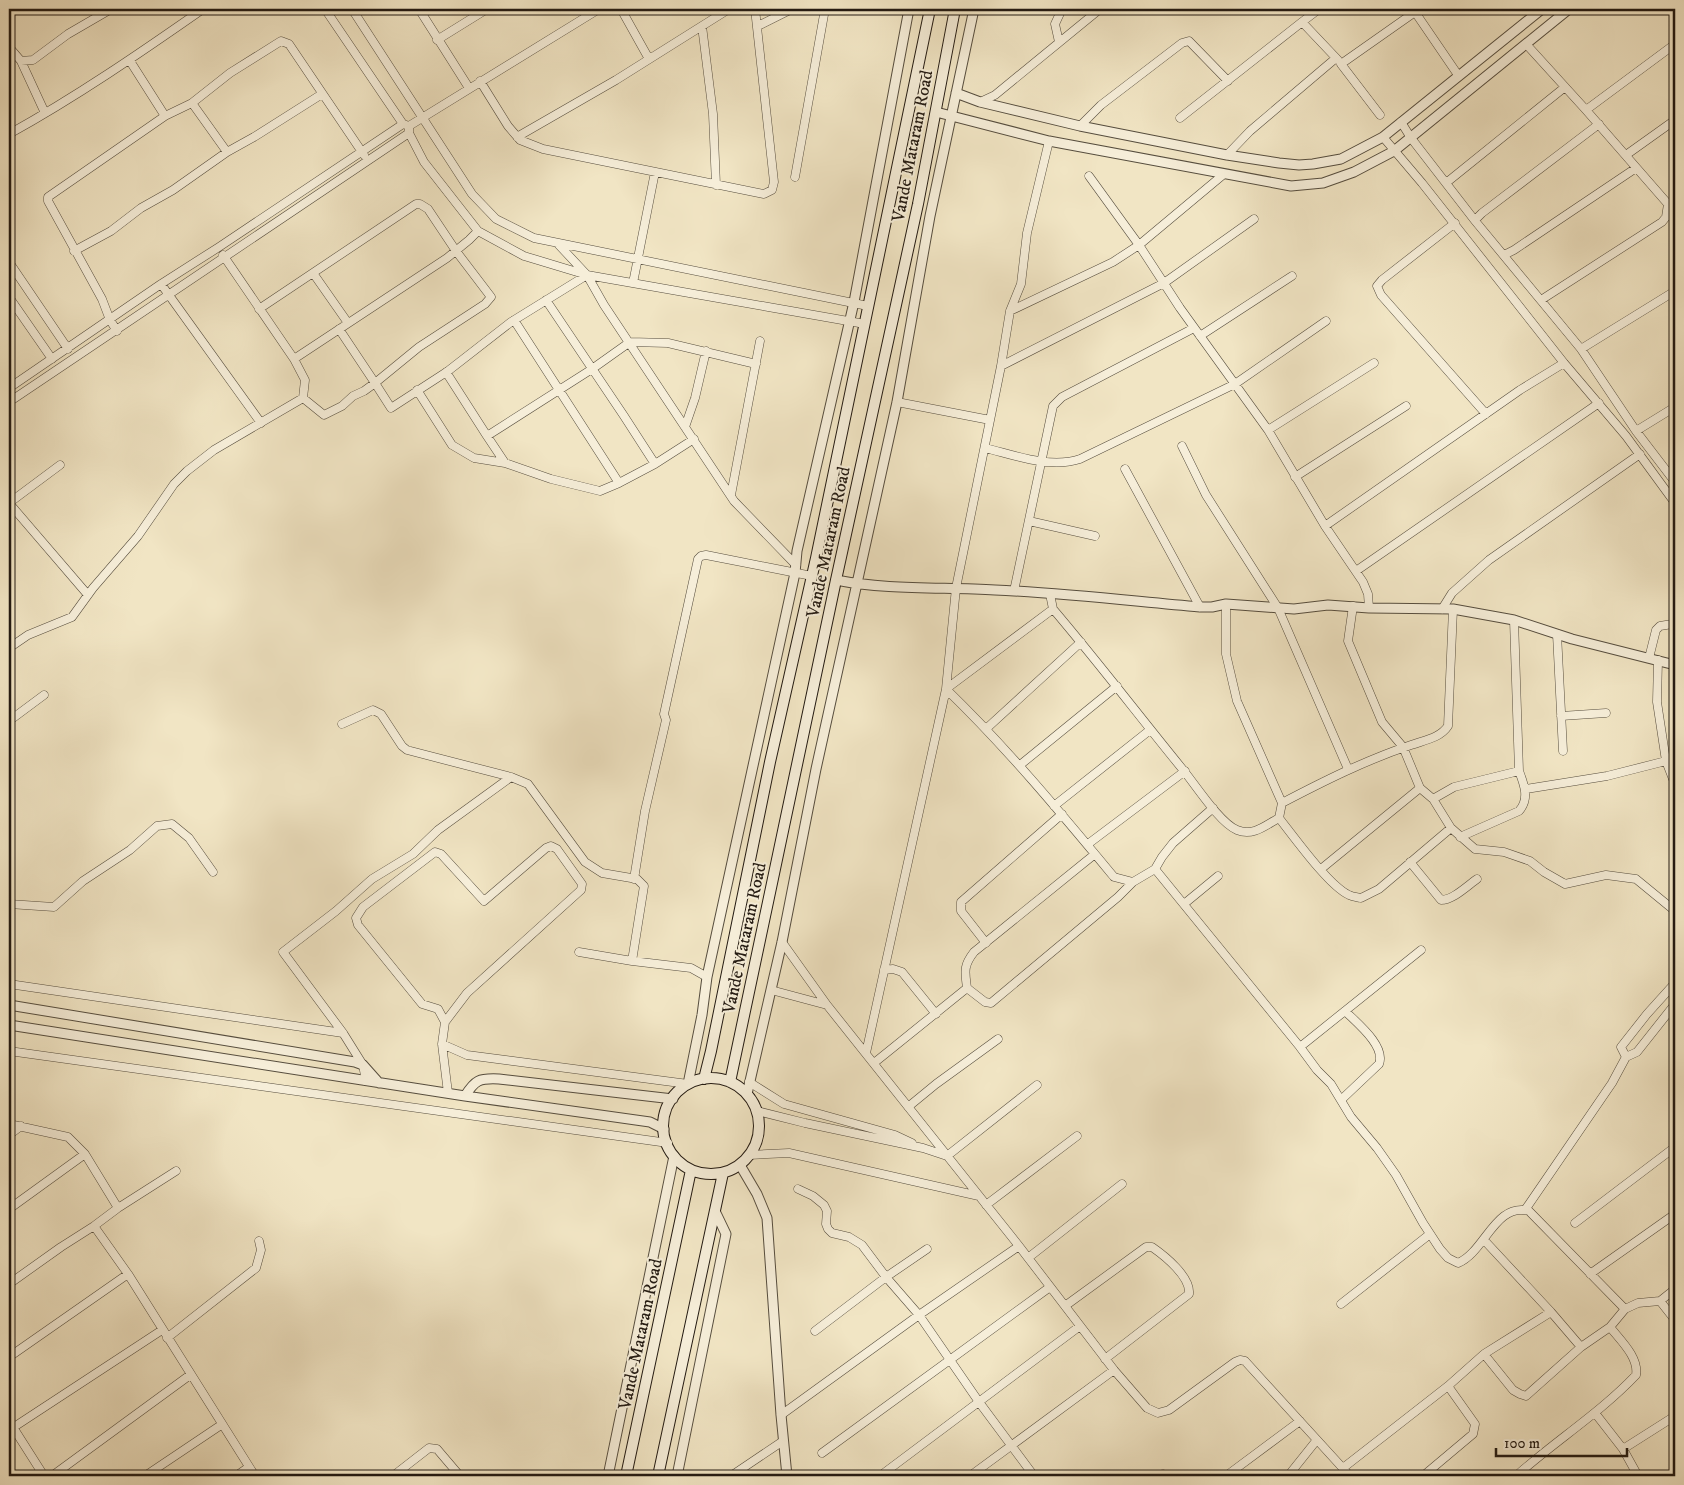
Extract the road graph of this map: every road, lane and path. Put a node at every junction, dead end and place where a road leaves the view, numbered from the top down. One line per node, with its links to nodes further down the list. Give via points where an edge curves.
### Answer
1 (111, 9): 34 (street, via 68,34 33,60)
2 (187, 9): 24 (street)
3 (203, 9): 24 (street)
4 (325, 9): 58 (street)
5 (352, 9): 52 (street)
6 (419, 9): 28 (street)
7 (487, 9): 28 (street)
8 (599, 9): 38 (street)
9 (621, 9): 33 (street)
10 (729, 9): 26 (street)
11 (755, 9): 27 (street)
12 (792, 9): 27 (street)
13 (825, 9): 74 (street)
14 (909, 9): 103 (street)
15 (930, 9): 104 (main road, Vande Mataram Road)
16 (955, 9): 47 (main road, Vande Mataram Road)
17 (974, 9): 42 (street)
18 (1062, 9): 29 (street, via 1055,24)
19 (1100, 9): 29 (street)
20 (1319, 9): 25 (street)
21 (1542, 9): 37 (street)
22 (1569, 9): 30 (street)
23 (1416, 10): 36 (street); 37 (street)
24 (192, 16): 35 (street)
25 (1302, 22): 36 (street); 39 (street)
26 (702, 26): 33 (street); 76 (street, via 713,114)
27 (758, 26): 76 (street, via 774,182 772,190 764,194)
28 (437, 40): 41 (street)
29 (1059, 42): 44 (street, via 995,95)
30 (1526, 44): 40 (street); 62 (street)
31 (1675, 44): 46 (street)
32 (9, 48): 34 (street)
33 (649, 59): 60 (street)
34 (21, 61): 48 (street)
35 (130, 61): 48 (street); 50 (street)
36 (1338, 61): 49 (street); 68 (street, via 1250,131)
37 (1458, 75): 55 (street)
38 (480, 81): 41 (street); 60 (street)
39 (1228, 81): 53 (street); 57 (street, via 1189,41 1182,43 1101,105)
40 (1565, 87): 46 (street); 75 (street)
41 (469, 88): 52 (street)
42 (956, 93): 44 (street); 51 (street)
43 (322, 94): 45 (street, via 289,44 281,41 230,73); 64 (street); 66 (street)
44 (980, 102): 57 (street)
45 (192, 103): 50 (street); 66 (street)
46 (1586, 110): 56 (street)
47 (936, 112): 51 (street); 169 (main road, Vande Mataram Road)
48 (45, 113): 59 (street)
49 (1380, 115)
50 (165, 116): 86 (street, via 48,197)
51 (951, 116): 63 (street); 137 (street)
52 (421, 117): 58 (street); 83 (street, via 472,194 496,219 534,238)
53 (1180, 118)
54 (1675, 120): 67 (street)
55 (1401, 122): 61 (street); 62 (street)
56 (1599, 124): 67 (street); 80 (street)
57 (1080, 126): 68 (street)
58 (407, 127): 64 (street); 69 (street); 82 (street, via 424,162)
59 (9, 134)
60 (517, 137): 71 (street, via 543,149)
61 (1384, 137): 65 (street); 68 (street, via 1342,159 1313,164)
62 (1411, 138): 65 (street); 75 (street)
63 (1049, 141): 72 (street); 106 (street, via 1027,234 1021,284)
64 (362, 151): 69 (street); 85 (street)
65 (1394, 151): 72 (street, via 1354,172 1323,183 1291,186); 81 (street)
66 (227, 152): 86 (street, via 111,231)
67 (1626, 154): 70 (street)
68 (1227, 155)
69 (368, 161): 89 (street)
70 (1636, 168): 78 (street); 88 (street)
71 (655, 172): 76 (street); 90 (street)
72 (1224, 174): 84 (street)
73 (1089, 176): 84 (street)
74 (795, 177)
75 (1446, 183): 80 (street)
76 (716, 185)
77 (1675, 199): 78 (street)
78 (1668, 204): 102 (street, via 1662,222)
79 (1254, 219): 96 (street)
80 (1475, 220): 88 (street)
81 (1454, 223): 126 (street); 141 (street, via 1377,286)
82 (478, 231): 87 (street); 93 (street, via 524,256)
83 (557, 243): 90 (street); 93 (street)
84 (1139, 245): 96 (street); 106 (street, via 1113,262)
85 (219, 247): 89 (street); 97 (street)
86 (74, 251): 107 (street, via 102,299)
87 (456, 251): 92 (street, via 428,208 416,204); 111 (street); 130 (street, via 491,298 419,347)
88 (1504, 255): 102 (street)
89 (224, 258): 99 (street); 105 (street)
90 (638, 260): 95 (street); 103 (street)
91 (9, 262): 120 (street)
92 (313, 273): 105 (street); 111 (street)
93 (587, 275): 95 (street); 101 (street); 118 (street)
94 (1292, 276): 116 (street)
95 (633, 283): 109 (street)
96 (1164, 283): 113 (street); 127 (street)
97 (161, 284): 99 (street); 107 (street)
98 (1675, 291): 119 (street)
99 (170, 294): 115 (street); 143 (street)
100 (9, 297): 122 (street)
101 (546, 300): 108 (street); 128 (street)
102 (1540, 300): 119 (street)
103 (854, 302): 104 (street); 109 (street)
104 (868, 306): 112 (main road, Vande Mataram Road)
105 (259, 309): 123 (street)
106 (1010, 311): 127 (street)
107 (110, 320): 115 (street); 120 (street)
108 (514, 320): 129 (street); 134 (street)
109 (850, 322): 112 (street); 166 (street)
110 (1326, 322): 131 (street)
111 (348, 323): 114 (street)
112 (865, 324): 168 (main road, Vande Mataram Road)
113 (1194, 328): 116 (street); 152 (street, via 1062,397 1051,412)
114 (339, 329): 123 (street); 130 (street)
115 (117, 330): 136 (street)
116 (1200, 336): 131 (street)
117 (760, 341): 125 (street)
118 (630, 342): 121 (street); 128 (street); 144 (street)
119 (1581, 348): 146 (street)
120 (68, 349): 122 (street)
121 (706, 351): 125 (street); 144 (street)
122 (52, 359): 132 (street)
123 (294, 359): 135 (street, via 305,380)
124 (1374, 363): 145 (street)
125 (756, 364): 160 (street)
126 (1564, 364): 138 (street); 141 (street)
127 (1002, 366): 142 (street)
128 (592, 369): 134 (street); 154 (street)
129 (446, 372): 133 (street); 147 (street)
130 (375, 382): 133 (street, via 391,408); 135 (street, via 342,406 324,414)
131 (1235, 384): 145 (street); 152 (street, via 1080,460)
132 (9, 388)
133 (417, 390): 153 (street, via 452,445 474,458)
134 (559, 390): 147 (street); 159 (street)
135 (303, 398): 143 (street)
136 (9, 402)
137 (897, 402): 142 (street); 170 (street)
138 (1599, 403): 151 (street); 167 (street)
139 (1406, 406): 157 (street)
140 (1675, 407): 146 (street)
141 (1486, 414): 164 (street)
142 (990, 420): 150 (street)
143 (261, 423): 174 (street, via 214,450 174,484 138,536)
144 (686, 426): 148 (street)
145 (1268, 430): 157 (street)
146 (1636, 432): 158 (street)
147 (487, 436): 153 (street)
148 (694, 439): 154 (street); 160 (street)
149 (1182, 446): 178 (street, via 1206,495)
150 (985, 448): 152 (street); 171 (street)
151 (1640, 454): 162 (street); 181 (street, via 1489,560 1452,594)
152 (1042, 461): 163 (street)
153 (505, 463): 159 (street, via 600,491)
154 (655, 464): 159 (street)
155 (60, 465): 161 (street)
156 (1125, 469): 177 (street)
157 (1296, 476): 164 (street)
158 (1675, 482)
159 (619, 483)
160 (730, 495): 166 (street)
161 (9, 503): 174 (street)
162 (1675, 503)
163 (1029, 521): 165 (street); 172 (street)
164 (1325, 526): 167 (street)
165 (1095, 536)
166 (795, 569): 168 (street); 225 (street, via 706,555 698,559 664,714 666,720 645,811); 237 (street)
167 (1356, 571): 179 (street, via 1368,594)
168 (812, 576): 258 (main road, Vande Mataram Road)
169 (836, 580): 170 (street); 260 (main road, Vande Mataram Road)
170 (856, 584): 171 (street); 231 (street)
171 (956, 588): 172 (street); 191 (street)
172 (1014, 591): 173 (street)
173 (1050, 594): 177 (street); 180 (street)
174 (88, 595): 187 (street, via 72,617 28,635)
175 (1226, 604): 177 (street); 178 (street); 211 (street, via 1226,654 1236,701)
176 (1353, 606): 178 (street); 179 (street); 199 (street, via 1348,641 1382,722)
177 (1200, 607)
178 (1278, 608): 203 (street)
179 (1369, 608): 181 (street)
180 (1053, 609): 186 (street); 191 (street)
181 (1442, 609): 182 (street)
182 (1453, 609): 183 (street); 199 (street, via 1448,726 1442,734)
183 (1514, 620): 185 (street); 205 (street)
184 (1672, 624): 188 (street, via 1656,630)
185 (1557, 634): 188 (street); 194 (street)
186 (1081, 642): 190 (street); 197 (street)
187 (9, 648)
188 (1654, 659): 189 (street); 201 (street)
189 (1675, 665)
190 (1117, 686): 198 (street); 202 (street)
191 (946, 689): 197 (street); 236 (street)
192 (44, 695): 195 (street)
193 (1606, 713): 194 (street)
194 (1561, 716): 200 (street)
195 (9, 721)
196 (342, 724): 206 (street, via 373,710 378,711 407,750)
197 (987, 728): 202 (street)
198 (1150, 730): 204 (street); 212 (street)
199 (1404, 747): 203 (street); 208 (street)
200 (1563, 751)
201 (1666, 762): 207 (street); 209 (street, via 1607,776)
202 (1020, 765): 212 (street)
203 (1348, 769): 211 (street)
204 (1184, 771): 213 (street); 218 (street)
205 (1519, 772): 209 (street); 210 (street, via 1454,787)
206 (511, 777): 225 (street, via 528,784 585,862 602,873); 249 (street, via 438,830 414,854 372,879 283,952)
207 (1675, 784)
208 (1420, 788): 210 (street); 222 (street)
209 (1526, 789): 217 (street, via 1519,811)
210 (1433, 799): 216 (street)
211 (1282, 803): 215 (street)
212 (1054, 806): 214 (street)
213 (1214, 808): 215 (street, via 1231,827 1246,833); 221 (street, via 1173,843)
214 (1062, 814): 218 (street); 232 (street, via 960,902 961,911)
215 (1279, 818): 222 (street)
216 (1451, 828): 217 (street); 220 (street)
217 (1460, 837): 230 (street, via 1475,849 1504,852 1530,861 1565,884 1606,875 1636,879)
218 (1088, 844): 219 (street)
219 (1096, 854): 227 (street, via 1114,877); 232 (street)
220 (1410, 862): 222 (street, via 1379,889 1361,898 1349,895); 226 (street, via 1441,900 1452,897)
221 (1156, 869): 227 (street); 229 (street)
222 (1321, 869)
223 (212, 872): 228 (street, via 188,838 172,824 157,826 54,907)
224 (1218, 876): 229 (street)
225 (634, 879): 235 (street, via 644,886)
226 (1477, 879)
227 (1133, 882): 240 (street, via 991,1002 984,1002)
228 (9, 904)
229 (1184, 904): 252 (street)
230 (1675, 911)
231 (782, 942): 241 (street); 244 (street)
232 (986, 942): 240 (street, via 966,962)
233 (1421, 950): 245 (street)
234 (579, 952): 235 (street)
235 (632, 961): 237 (street, via 691,968)
236 (884, 970): 246 (street, via 902,972); 254 (street)
237 (707, 977): 263 (street)
238 (1675, 983): 255 (street, via 1621,1047)
239 (9, 984): 249 (street)
240 (967, 988): 246 (street)
241 (771, 990): 244 (street); 261 (street)
242 (1675, 1004): 255 (street, via 1637,1052)
243 (9, 1005): 257 (street)
244 (827, 1005): 254 (street)
245 (1344, 1011): 252 (street); 269 (street, via 1374,1041 1381,1059)
246 (936, 1014): 256 (street)
247 (445, 1022): 247 (street, via 438,1009 422,1004 358,924 356,918 363,907 435,852 442,854 484,901 546,848 557,849 582,884 581,890 466,993); 251 (street)
248 (9, 1025): 259 (street)
249 (343, 1032): 257 (street)
250 (998, 1039): 270 (street)
251 (442, 1044): 263 (street, via 467,1054); 265 (street)
252 (1300, 1047): 269 (street)
253 (9, 1051): 277 (street)
254 (866, 1053): 256 (street)
255 (1626, 1057): 294 (street, via 1612,1084)
256 (874, 1063): 270 (street)
257 (363, 1065): 259 (street); 262 (street)
258 (704, 1079): 260 (main road); 263 (main road)
259 (366, 1081): 262 (street)
260 (730, 1082): 266 (main road)
261 (749, 1082): 266 (street); 279 (street, via 784,1104 895,1134)
262 (379, 1083): 265 (street)
263 (688, 1084): 268 (main road)
264 (1037, 1085): 283 (street)
265 (448, 1093): 267 (street)
266 (747, 1094): 271 (main road)
267 (464, 1096): 268 (street, via 473,1083 484,1078); 274 (street, via 650,1122)
268 (673, 1099): 274 (main road, via 667,1107)
269 (1342, 1099): 299 (street, via 1351,1117 1396,1175)
270 (908, 1107): 283 (street)
271 (757, 1111): 279 (street); 281 (main road, via 760,1131)
272 (9, 1124): 273 (street)
273 (21, 1126): 275 (street); 280 (street, via 68,1137)
274 (664, 1129): 277 (main road)
275 (9, 1135)
276 (1076, 1136): 291 (street)
277 (668, 1143): 282 (main road)
278 (1675, 1147): 297 (street)
279 (923, 1148): 283 (street)
280 (85, 1154): 292 (street); 293 (street)
281 (749, 1155): 284 (main road); 290 (street, via 789,1153)
282 (674, 1156): 285 (main road); 352 (street)
283 (947, 1156): 290 (street)
284 (740, 1165): 287 (main road); 333 (street, via 767,1218)
285 (691, 1170): 287 (main road); 353 (main road, Vande Mataram Road)
286 (176, 1171): 292 (street)
287 (723, 1173): 295 (main road)
288 (1122, 1184): 304 (street)
289 (798, 1189): 307 (street, via 824,1205 828,1229 832,1233 849,1237 862,1245)
290 (979, 1196): 291 (street)
291 (986, 1205): 302 (street)
292 (118, 1208): 298 (street)
293 (9, 1210)
294 (1525, 1210): 300 (street, via 1512,1210 1502,1217); 306 (street)
295 (715, 1212): 354 (main road); 355 (street, via 726,1234)
296 (1675, 1214): 306 (street)
297 (1575, 1223)
298 (94, 1226): 305 (street); 308 (street)
299 (1430, 1234): 300 (street, via 1448,1258 1458,1263 1467,1259); 312 (street)
300 (1484, 1240): 315 (street)
301 (259, 1241): 322 (street, via 261,1250 256,1268)
302 (1019, 1246): 304 (street); 316 (street)
303 (927, 1249): 307 (street)
304 (1028, 1258): 309 (street)
305 (128, 1274): 320 (street); 325 (street)
306 (1590, 1274): 314 (street)
307 (886, 1277): 316 (street); 321 (street)
308 (9, 1284)
309 (1050, 1287): 313 (street); 327 (street)
310 (1675, 1289): 311 (street)
311 (1660, 1301): 314 (street, via 1638,1303); 317 (street)
312 (1341, 1304)
313 (1065, 1306): 318 (street); 326 (street, via 1146,1247 1152,1247 1176,1266 1188,1294)
314 (1625, 1309): 319 (street)
315 (1551, 1312): 323 (street); 324 (street)
316 (919, 1316): 327 (street); 333 (street)
317 (1675, 1320)
318 (1080, 1326): 326 (street); 331 (street)
319 (1610, 1327): 323 (street); 332 (street, via 1638,1368 1636,1375)
320 (162, 1330): 322 (street); 336 (street)
321 (815, 1331)
322 (167, 1338): 329 (street)
323 (1581, 1347): 324 (street, via 1526,1396 1513,1390)
324 (1484, 1354): 330 (street)
325 (9, 1357)
326 (1105, 1359): 328 (street)
327 (949, 1360): 331 (street); 342 (street)
328 (1114, 1370): 335 (street, via 1147,1408 1158,1413 1170,1410 1235,1362 1245,1361); 340 (street)
329 (190, 1375): 337 (street); 346 (street)
330 (1448, 1386): 344 (street); 364 (street, via 1475,1424 1474,1434)
331 (979, 1402): 340 (street); 358 (street)
332 (1595, 1413): 341 (street); 365 (street)
333 (780, 1415): 339 (street)
334 (1675, 1416): 341 (street)
335 (1300, 1421): 338 (street); 361 (street)
336 (10, 1423): 345 (street)
337 (221, 1424): 343 (street); 347 (street)
338 (1316, 1440): 344 (street); 362 (street)
339 (783, 1441): 356 (street); 357 (street)
340 (1012, 1446): 359 (street); 360 (street)
341 (1623, 1450): 366 (street)
342 (822, 1452)
343 (249, 1467): 348 (street); 349 (street)
344 (1343, 1468): 363 (street)
345 (42, 1475)
346 (52, 1476)
347 (145, 1476)
348 (236, 1476)
349 (255, 1476)
350 (393, 1476): 351 (street, via 429,1448 437,1449)
351 (460, 1476)
352 (608, 1476)
353 (626, 1476)
354 (658, 1476)
355 (677, 1476)
356 (731, 1476)
357 (787, 1476)
358 (880, 1476)
359 (970, 1476)
360 (1034, 1476)
361 (1226, 1476)
362 (1288, 1476)
363 (1350, 1476)
364 (1424, 1476)
365 (1517, 1476)
366 (1638, 1476)

